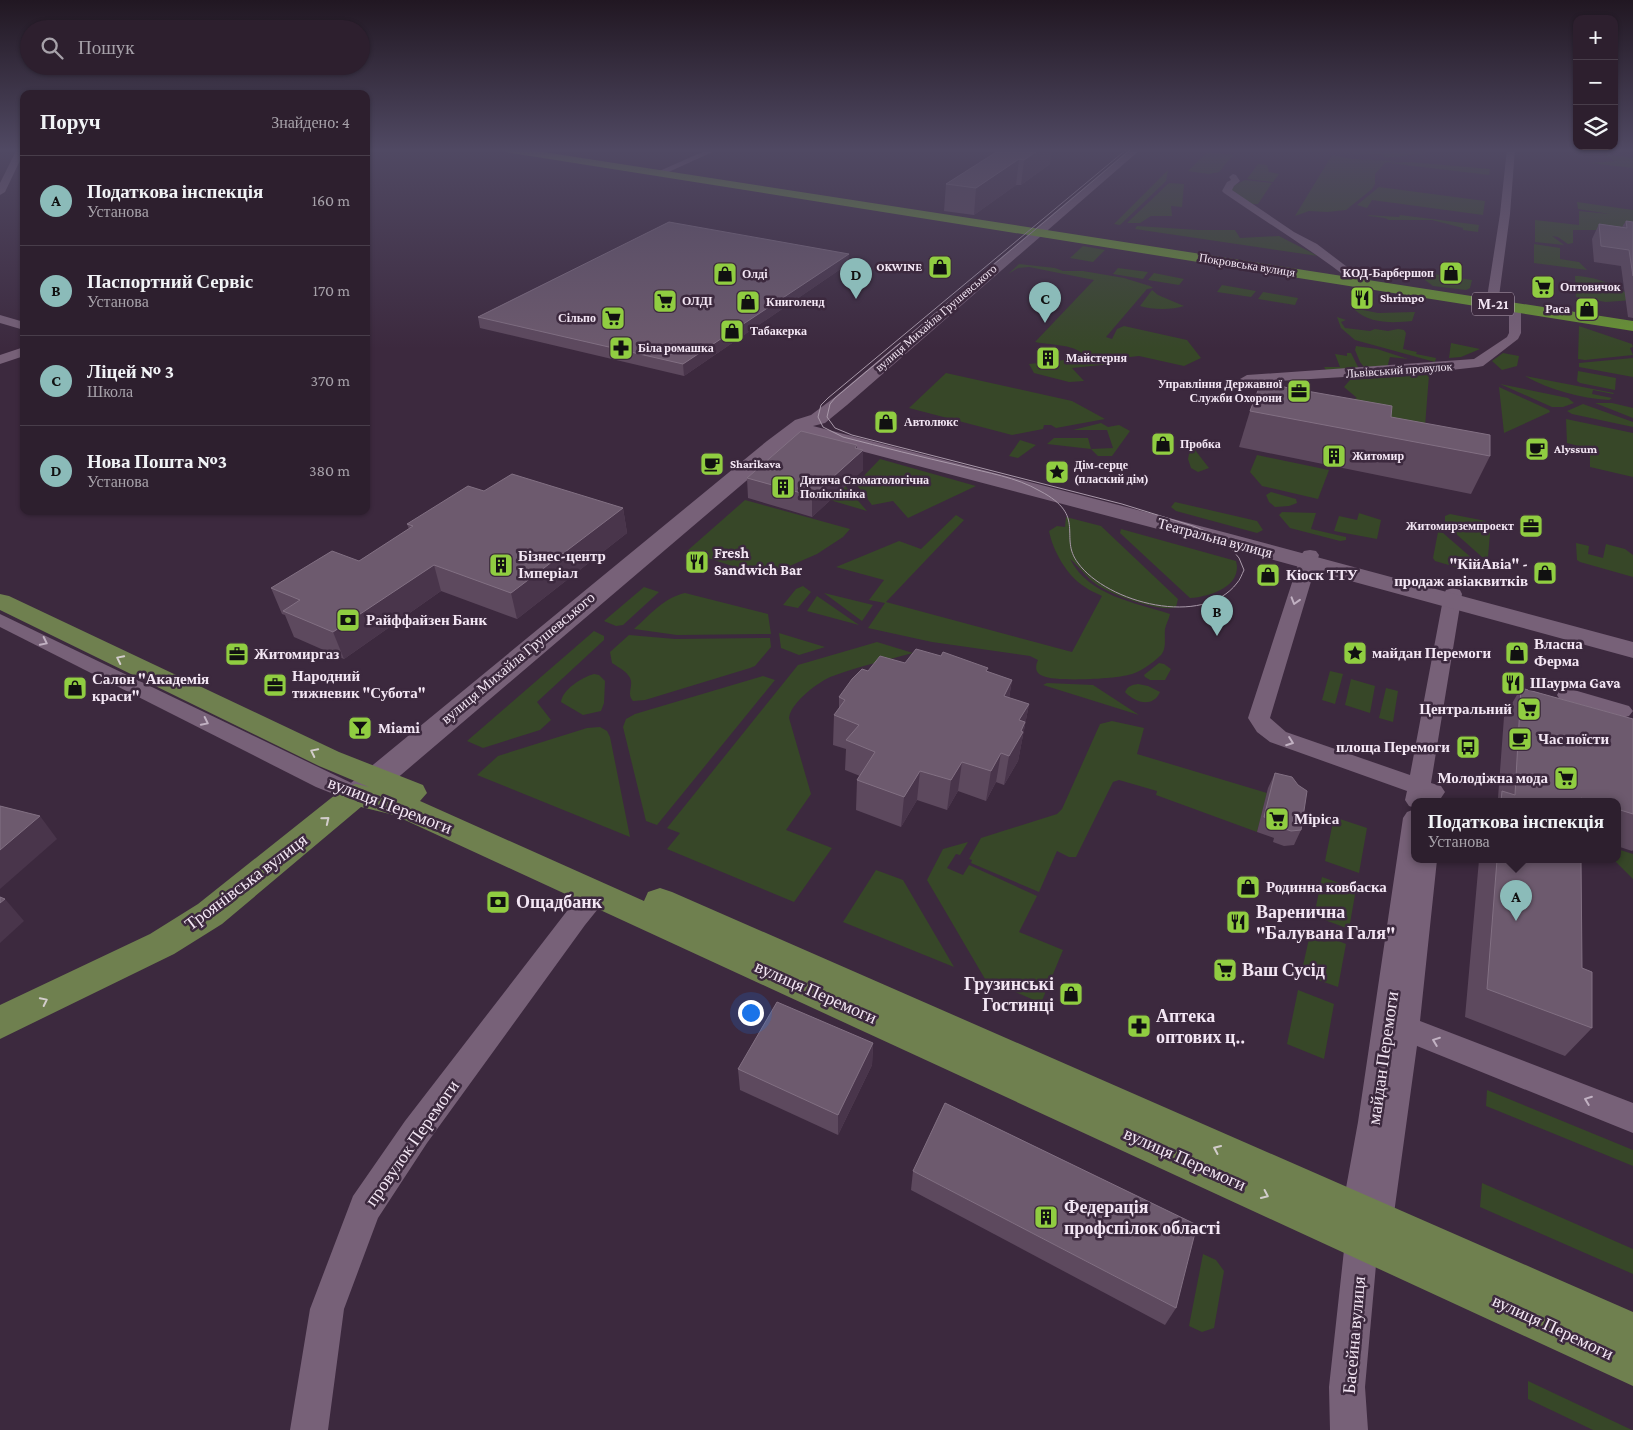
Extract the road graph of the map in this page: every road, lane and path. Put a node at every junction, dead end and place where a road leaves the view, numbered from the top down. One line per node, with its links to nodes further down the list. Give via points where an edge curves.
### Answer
1 (933, 216): 6 (highway, Покровська вулиця / М-21)
2 (1048, 216): 6 (main road, вулиця Михайла Грушевського)
3 (1051, 216): 6 (main road, вулиця Михайла Грушевського)
4 (1265, 216): 7 (street, via 1313,246 1355,278)
5 (1505, 216): 8 (street)
6 (1031, 231): 7 (highway, Покровська вулиця / М-21); 16 (main road, вулиця Михайла Грушевського); 17 (main road, вулиця Михайла Грушевського, via 805,410)
7 (1353, 282): 8 (highway, Покровська вулиця / М-21)
8 (1492, 304): 9 (highway, Покровська вулиця / М-21)
9 (1514, 307): 12 (highway, Покровська вулиця / М-21); 15 (street, Львівський провулок, via 1515,333 1512,339 1478,363 1442,368)
10 (0, 319): 11 (street)
11 (20, 325)
12 (1633, 326)
13 (20, 352): 14 (street)
14 (0, 360)
15 (1246, 379)
16 (841, 401): 17 (main road, вулиця Михайла Грушевського, via 818,419); 18 (main road, Театральна вулиця, via 841,419 860,431 1154,510)
17 (799, 426): 18 (main road, Театральна вулиця); 26 (main road, вулиця Михайла Грушевського)
18 (1308, 558): 19 (main road, Театральна вулиця); 27 (street, one-way to 27, via 1259,718 1278,737)
19 (1458, 600): 22 (main road, Театральна вулиця); 23 (main road, Театральна вулиця); 27 (street)
20 (0, 601): 26 (main road, вулиця Перемоги, one-way to 20, via 329,759)
21 (0, 620): 26 (street, вулиця Перемоги, one-way to 26, via 324,781)
22 (1633, 642)
23 (1633, 650)
24 (1567, 695): 25 (street)
25 (1626, 718)
26 (366, 787): 30 (main road, вулиця Перемоги); 31 (main road, Троянівська вулиця, one-way to 26, via 162,944 210,914); 34 (main road, вулиця Перемоги, one-way to 26, via 637,891 422,797)
27 (1425, 796)
28 (1411, 862): 32 (street, майдан Перемоги)
29 (1424, 863): 32 (street, майдан Перемоги)
30 (597, 894): 34 (main road, вулиця Перемоги, one-way to 34, via 1238,1183); 37 (street, провулок Перемоги, via 416,1132 365,1208 327,1309)
31 (0, 1022)
32 (1396, 1025): 33 (street, one-way to 32); 34 (street, майдан Перемоги)
33 (1633, 1118)
34 (1364, 1232): 35 (main road, вулиця Перемоги); 36 (main road, вулиця Перемоги); 38 (street, Басейна вулиця, via 1347,1387)
35 (1633, 1336)
36 (1633, 1363)
37 (309, 1430)
38 (1349, 1430)

